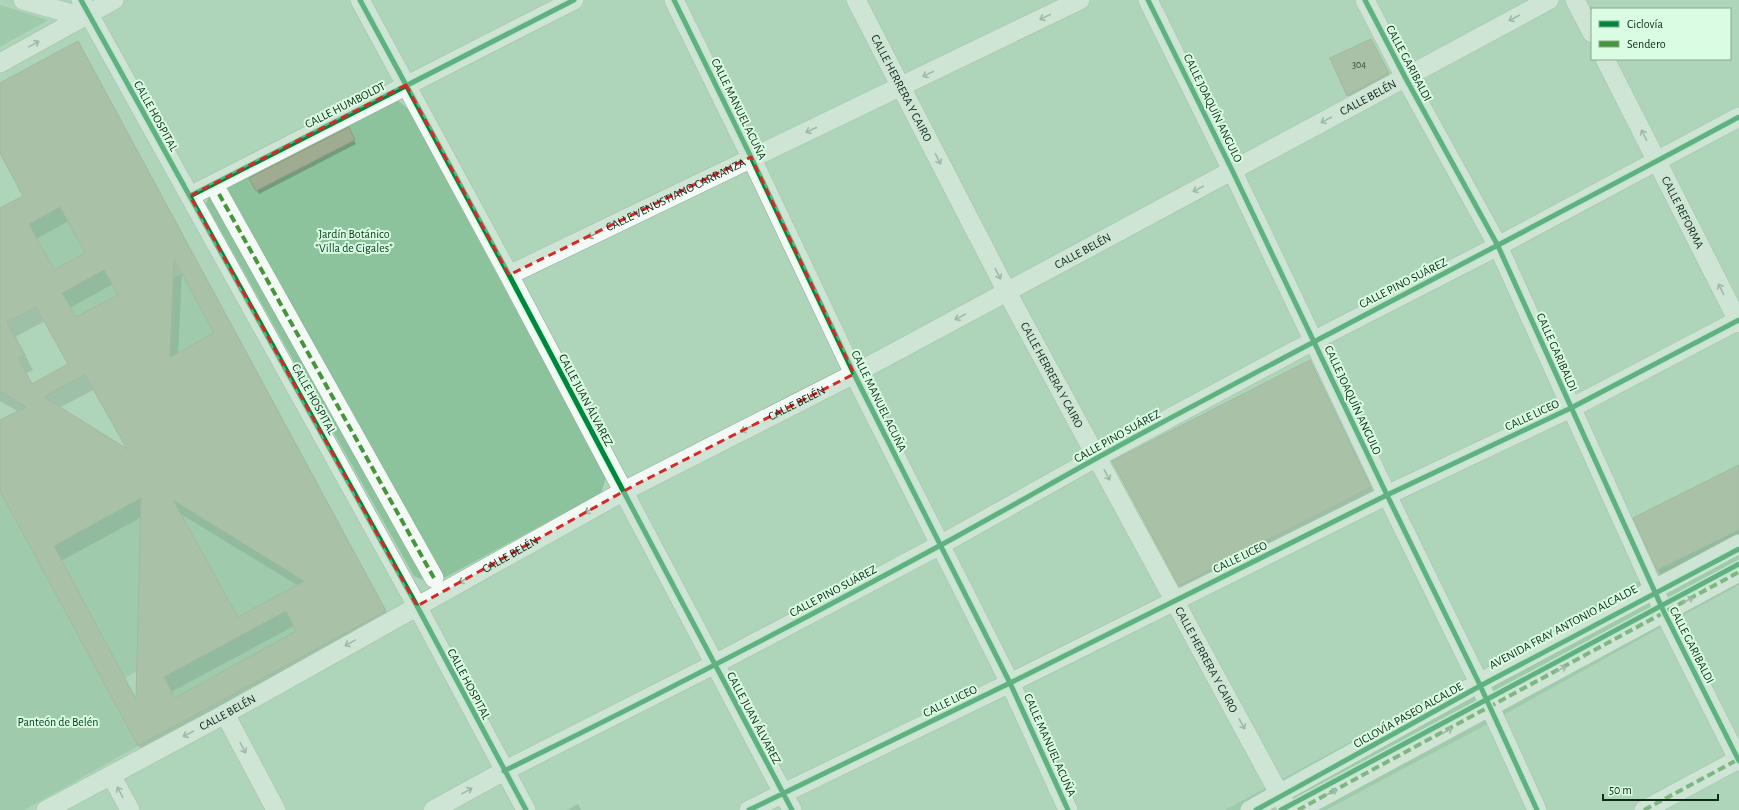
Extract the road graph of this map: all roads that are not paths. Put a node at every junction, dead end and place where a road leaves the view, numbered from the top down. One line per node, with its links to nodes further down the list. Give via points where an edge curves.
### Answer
1 (23, 0): 12 (street)
2 (114, 0): 12 (street)
3 (360, 0): 17 (street, CALLE JUAN ÁLVAREZ)
4 (574, 0): 17 (street, CALLE HUMBOLDT)
5 (674, 0): 20 (street, CALLE MANUEL ACUÑA)
6 (856, 0): 18 (street, CALLE HERRERA Y CAIRO)
7 (1080, 0): 18 (street, CALLE VENUSTIANO CARRANZA, one-way to 18)
8 (1148, 0): 22 (street, CALLE JOAQUÍN ANGULO)
9 (1365, 0): 16 (street, CALLE GARIBALDI)
10 (1549, 0): 16 (street, CALLE BELÉN, one-way to 16)
11 (1575, 0): 13 (street)
12 (84, 10): 15 (street, one-way to 12); 24 (street, CALLE HOSPITAL)
13 (1591, 31)
14 (1606, 60): 21 (street, CALLE REFORMA, one-way to 14)
15 (0, 63)
16 (1405, 77): 22 (street, CALLE BELÉN, one-way to 22); 25 (street, CALLE GARIBALDI)
17 (406, 85): 24 (street, CALLE HUMBOLDT); 26 (street, CALLE JUAN ÁLVAREZ)
18 (901, 87): 20 (street, CALLE VENUSTIANO CARRANZA, one-way to 20); 27 (street, CALLE HERRERA Y CAIRO, one-way to 27)
19 (1739, 117): 21 (street, CALLE PINO SUÁREZ)
20 (752, 157): 26 (street, CALLE VENUSTIANO CARRANZA, one-way to 26); 30 (street, CALLE MANUEL ACUÑA)
21 (1657, 161): 25 (street, CALLE PINO SUÁREZ); 28 (street, CALLE REFORMA, one-way to 21)
22 (1232, 170): 27 (street, CALLE BELÉN, one-way to 27); 29 (street, CALLE JOAQUÍN ANGULO)
23 (219, 194): 38 (street)
24 (190, 196): 41 (street, CALLE HOSPITAL)
25 (1498, 246): 29 (street, CALLE PINO SUÁREZ); 31 (street, CALLE GARIBALDI)
26 (509, 275): 33 (street, CALLE JUAN ÁLVAREZ)
27 (1007, 292): 30 (street, CALLE BELÉN, one-way to 30); 32 (street, CALLE HERRERA Y CAIRO)
28 (1738, 321): 31 (street, CALLE LICEO)
29 (1313, 341): 32 (street, CALLE PINO SUÁREZ); 34 (street, CALLE JOAQUÍN ANGULO)
30 (854, 374): 33 (street, CALLE BELÉN, one-way to 33); 36 (street, CALLE MANUEL ACUÑA)
31 (1571, 408): 34 (street, CALLE LICEO); 39 (street, CALLE GARIBALDI)
32 (1097, 457): 36 (street, CALLE PINO SUÁREZ); 40 (street, CALLE HERRERA Y CAIRO, one-way to 40)
33 (624, 491): 41 (street, CALLE BELÉN, one-way to 41); 43 (street, CALLE JUAN ÁLVAREZ)
34 (1386, 495): 40 (street, CALLE LICEO); 45 (street, CALLE JOAQUÍN ANGULO)
35 (1739, 544): 39 (street, AVENIDA FRAY ANTONIO ALCALDE)
36 (940, 545): 43 (street, CALLE PINO SUÁREZ); 44 (street, CALLE MANUEL ACUÑA)
37 (1739, 572): 42 (street, one-way to 37)
38 (434, 578)
39 (1654, 590): 42 (street, CALLE GARIBALDI); 45 (street, AVENIDA FRAY ANTONIO ALCALDE)
40 (1175, 601): 44 (street, CALLE LICEO); 52 (street, CALLE HERRERA Y CAIRO, one-way to 52)
41 (417, 606): 47 (street, CALLE BELÉN, one-way to 47); 49 (street, CALLE HOSPITAL)
42 (1664, 612): 46 (street, one-way to 42); 48 (street, CALLE GARIBALDI)
43 (715, 664): 49 (street, CALLE PINO SUÁREZ); 51 (street, CALLE JUAN ÁLVAREZ)
44 (1010, 683): 51 (street, CALLE LICEO); 60 (street, CALLE MANUEL ACUÑA)
45 (1479, 683): 46 (street, CALLE JOAQUÍN ANGULO); 52 (street, AVENIDA FRAY ANTONIO ALCALDE)
46 (1490, 708): 62 (street, one-way to 46); 63 (street, CALLE JOAQUÍN ANGULO)
47 (225, 714): 50 (street, CALLE BELÉN, one-way to 50); 55 (street, one-way to 55)
48 (1739, 760): 64 (street)
49 (504, 771): 56 (street, CALLE PINO SUÁREZ, one-way to 49); 57 (street, CALLE HOSPITAL)
50 (111, 775): 53 (street, CALLE BELÉN); 54 (street, one-way to 50)
51 (782, 793): 58 (street, CALLE LICEO); 59 (street, CALLE JUAN ÁLVAREZ)
52 (1285, 802): 61 (street, AVENIDA FRAY ANTONIO ALCALDE)
53 (46, 810)
54 (130, 810)
55 (276, 810)
56 (432, 810)
57 (526, 810)
58 (749, 810)
59 (792, 810)
60 (1068, 810)
61 (1250, 810)
62 (1298, 810)
63 (1537, 810)
64 (1644, 810)

